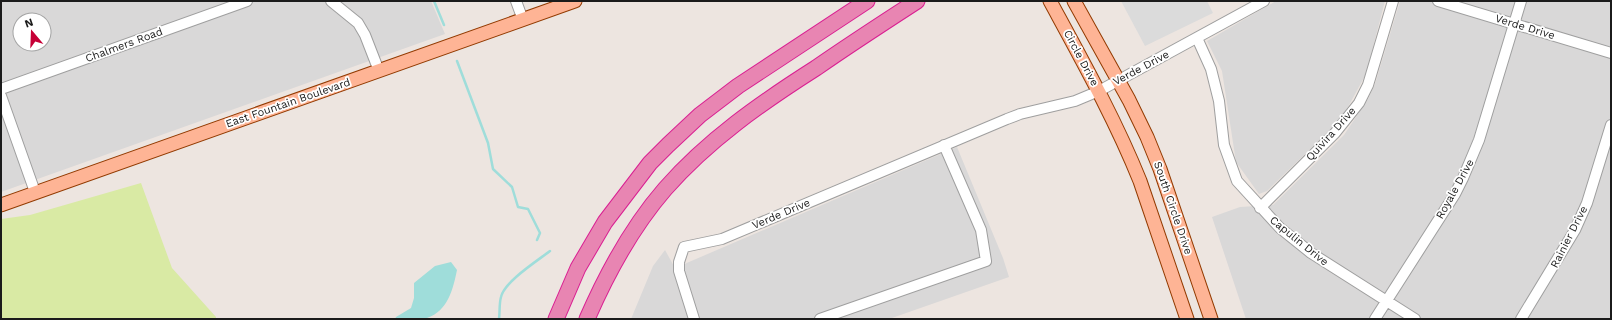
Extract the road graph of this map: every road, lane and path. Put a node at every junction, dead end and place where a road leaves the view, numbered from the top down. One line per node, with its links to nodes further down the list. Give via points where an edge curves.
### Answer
1 (246, 1): 19 (street, Chalmers Road)
2 (331, 1): 17 (street, via 358,23)
3 (516, 1): 13 (street)
4 (575, 1): 13 (main road, East Fountain Boulevard)
5 (866, 1): 31 (highway, via 738,86 700,115 668,145 645,169 605,222 578,268)
6 (917, 1): 30 (highway, via 771,97 697,156 664,190 636,227 610,271)
7 (1050, 1): 20 (main road, Circle Drive)
8 (1074, 1): 18 (main road, Circle Drive)
9 (1264, 1): 15 (street, Verde Drive)
10 (1393, 1): 28 (street, Quivira Drive, via 1368,85 1359,103 1335,133)
11 (1438, 1): 14 (street, Verde Drive)
12 (1521, 1): 14 (street, Royale Drive)
13 (523, 20): 17 (main road, East Fountain Boulevard)
14 (1514, 24): 16 (street, Verde Drive); 29 (street, Royale Drive, via 1479,140 1464,178)
15 (1197, 38): 18 (street, Verde Drive); 28 (street, Capulin Drive, via 1211,69 1219,101 1224,145 1236,181)
16 (1611, 53)
17 (379, 71): 26 (main road, East Fountain Boulevard)
18 (1118, 81): 20 (street, Verde Drive); 22 (main road, Circle Drive)
19 (1, 89)
20 (1099, 91): 23 (main road, Circle Drive); 25 (street, Verde Drive, via 1075,101 1020,114)
21 (1, 96): 26 (street)
22 (1129, 100): 35 (main road, South Circle Drive, via 1160,169)
23 (1111, 116): 34 (main road, South Circle Drive, via 1140,181)
24 (1611, 125): 38 (street, Rainier Drive, via 1587,203 1575,230)
25 (944, 145): 32 (street, Verde Drive, via 722,239 684,247 679,271); 33 (street, via 981,230 986,261)
26 (35, 192): 27 (main road, East Fountain Boulevard)
27 (1, 205)
28 (1260, 208): 29 (street, Capulin Drive, via 1311,253)
29 (1386, 301): 36 (street, Royale Drive); 37 (street, Capulin Drive)
30 (588, 318)
31 (556, 319)
32 (694, 319)
33 (820, 319)
34 (1187, 319)
35 (1211, 319)
36 (1375, 319)
37 (1415, 319)
38 (1521, 319)

